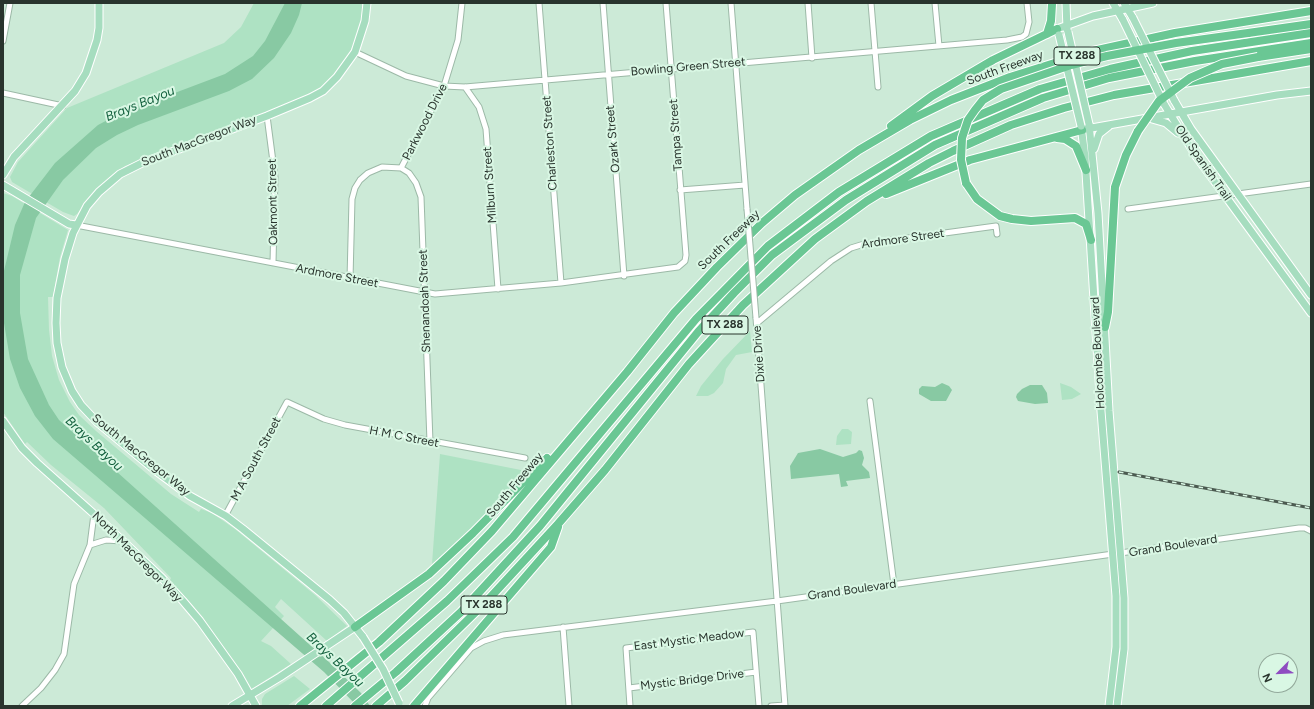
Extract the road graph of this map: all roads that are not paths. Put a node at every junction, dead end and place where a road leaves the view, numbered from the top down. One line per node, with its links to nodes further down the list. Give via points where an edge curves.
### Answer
1 (10, 3): 25 (street)
2 (98, 3): 42 (main road, via 98,29 89,64 75,91)
3 (367, 3): 29 (main road, South MacGregor Way)
4 (462, 3): 37 (street, Parkwood Drive, via 458,40)
5 (539, 3): 36 (street, Charleston Street)
6 (603, 3): 35 (street, Ozark Street)
7 (666, 3): 34 (street, Tampa Street)
8 (730, 3): 33 (street, Dixie Drive)
9 (808, 3): 31 (street)
10 (871, 3): 30 (street)
11 (935, 3): 27 (street)
12 (1027, 3): 27 (street, Bowling Green Street, via 1029,22 1026,34 1022,37)
13 (1066, 3): 21 (main road, Holcombe Boulevard)
14 (1113, 3): 18 (main road, Old Spanish Trail)
15 (1153, 3): 17 (main road)
16 (1051, 4): 22 (main road, Holcombe Boulevard); 24 (highway, via 1051,22)
17 (1126, 5): 18 (main road); 44 (main road, Old Spanish Trail, bridge)
18 (1118, 10): 21 (main road); 45 (main road, Old Spanish Trail, bridge)
19 (1311, 11): 53 (highway, South Freeway / TX 288, via 1175,33 1093,51 1010,77 951,100 910,120)
20 (1311, 24): 68 (highway, bridge, via 1176,43 1107,56 1071,65 1001,89 983,100 968,120 962,138 961,160 966,182 977,199 1000,216 1012,219 1031,221 1075,218 1086,224)
21 (1067, 29): 22 (main road); 49 (main road, Holcombe Boulevard, bridge)
22 (1058, 32): 24 (highway); 49 (main road, Holcombe Boulevard, bridge)
23 (1311, 33): 109 (highway, via 1192,51 1110,69 1040,89 931,136 839,192 768,246 696,319 513,537 447,602)
24 (1047, 34): 53 (highway, via 993,60 932,96)
25 (3, 41)
26 (1311, 42): 110 (highway, via 1109,78 1042,98 935,145 846,200 772,255 734,293 698,332 540,526 461,612)
27 (939, 46): 30 (street, Bowling Green Street)
28 (1311, 49): 81 (highway, bridge, via 1222,64 1190,78 1159,101 1138,131 1115,187)
29 (356, 52): 37 (street, Bowling Green Street, via 395,72); 46 (main road, South MacGregor Way, via 338,77 322,91)
30 (875, 52): 31 (street, Bowling Green Street); 39 (street)
31 (812, 58): 33 (street, Bowling Green Street)
32 (1311, 61): 64 (highway, TX 288, via 1114,95 1049,113 1011,125 953,151)
33 (735, 64): 34 (street, Bowling Green Street); 60 (street, Dixie Drive)
34 (671, 69): 35 (street, Bowling Green Street); 61 (street, Tampa Street)
35 (608, 74): 36 (street, Bowling Green Street); 73 (street, Ozark Street)
36 (545, 79): 38 (street, Bowling Green Street); 75 (street, Charleston Street)
37 (444, 86): 38 (street, Bowling Green Street); 55 (street, Parkwood Drive)
38 (465, 87): 76 (street, Milburn Street, via 479,107 486,129)
39 (878, 87)
40 (1311, 91): 43 (main road)
41 (3, 93): 42 (street)
42 (63, 106): 57 (main road, via 14,157)
43 (1197, 110): 44 (main road); 50 (main road, via 1190,118)
44 (1180, 113): 45 (main road); 50 (main road, Old Spanish Trail)
45 (1169, 115): 47 (main road); 52 (main road, Old Spanish Trail)
46 (267, 116): 66 (main road, South MacGregor Way, via 132,167 99,192); 70 (street, Oakmont Street, via 275,177)
47 (1148, 118): 48 (main road); 52 (main road, via 1171,127)
48 (1110, 125): 49 (main road); 54 (main road, via 1097,138)
49 (1085, 127): 51 (highway); 54 (main road, Holcombe Boulevard); 56 (main road, Holcombe Boulevard)
50 (1195, 135): 62 (main road, Old Spanish Trail)
51 (1050, 138): 56 (highway, via 1065,139 1076,146); 64 (highway, via 970,160)
52 (1186, 141): 63 (main road, Old Spanish Trail)
53 (859, 150): 84 (highway, South Freeway / TX 288, via 795,195 728,256 674,313)
54 (1092, 158): 81 (main road, Holcombe Boulevard)
55 (401, 168): 74 (street, Parkwood Drive, via 382,167 368,173 355,188 352,199); 77 (street, Shenandoah Street, via 409,173 416,183 421,197)
56 (1086, 170): 68 (main road, Holcombe Boulevard)
57 (3, 175)
58 (1311, 184): 62 (street)
59 (3, 185): 66 (main road, Ardmore Street, via 69,224)
60 (745, 185): 61 (street); 80 (street, Dixie Drive, bridge)
61 (680, 190): 72 (street, Tampa Street, via 686,255)
62 (1238, 194): 63 (street); 69 (main road, Old Spanish Trail)
63 (1225, 196): 65 (street); 71 (main road, Old Spanish Trail)
64 (867, 201): 90 (highway, TX 288, via 815,239 743,305 689,364 605,470)
65 (1128, 209)
66 (76, 225): 70 (street, Ardmore Street); 89 (main road, South MacGregor Way, via 57,298 56,323 62,367 72,391 97,422 156,471 190,496)
67 (997, 234): 80 (street, Ardmore Street, via 996,226 864,244 851,248)
68 (1091, 240): 94 (main road, Holcombe Boulevard)
69 (1284, 258): 71 (main road); 78 (main road, Old Spanish Trail)
70 (273, 263): 74 (street, Ardmore Street)
71 (1276, 264): 79 (main road, Old Spanish Trail)
72 (682, 265): 73 (street, Ardmore Street)
73 (624, 276): 75 (street, Ardmore Street)
74 (350, 279): 77 (street, Ardmore Street)
75 (561, 283): 76 (street, Ardmore Street)
76 (498, 288): 77 (street, Ardmore Street, via 440,294)
77 (425, 292): 86 (street, Shenandoah Street)
78 (1311, 295)
79 (1311, 313)
80 (757, 320): 97 (street, Dixie Drive)
81 (1105, 327): 95 (main road, Holcombe Boulevard)
82 (870, 400): 96 (street)
83 (287, 402): 86 (street, H M C Street, via 324,419 345,425); 89 (street, M A South Street)
84 (592, 412): 98 (highway, via 429,574); 108 (highway, South Freeway / TX 288, via 492,531 444,581 379,642)
85 (4, 424): 88 (main road, North MacGregor Way, via 22,448)
86 (430, 442): 87 (street, H M C Street)
87 (525, 458)
88 (94, 514): 92 (main road, North MacGregor Way); 93 (street)
89 (225, 516): 98 (main road, South MacGregor Way, via 330,600)
90 (558, 524): 111 (highway, TX 288, via 486,602); 112 (highway, via 551,547)
91 (1310, 530): 95 (street, Grand Boulevard, via 1292,529)
92 (122, 541): 93 (street, via 106,540); 102 (main road, North MacGregor Way, via 166,583 200,621)
93 (90, 545): 105 (street, via 74,584 64,654 41,688)
94 (1112, 554): 95 (street, Grand Boulevard); 96 (street, Grand Boulevard); 118 (main road, Holcombe Boulevard, via 1116,596 1116,641)
95 (1121, 554): 119 (main road, Holcombe Boulevard, via 1125,629 1122,679)
96 (894, 584): 97 (street, Grand Boulevard)
97 (777, 601): 99 (street, Grand Boulevard); 104 (street, Dixie Drive)
98 (356, 627): 102 (main road); 103 (main road, South MacGregor Way, bridge, via 383,669)
99 (563, 627): 113 (street, Grand Boulevard, via 503,635 477,644 433,693); 114 (street)
100 (756, 672): 101 (street, Mystic Bridge Drive); 101 (street, East Mystic Meadow, via 753,632 626,648); 116 (street)
101 (629, 688): 115 (street)
102 (250, 695): 106 (main road); 107 (main road, North MacGregor Way)
103 (399, 705)
104 (785, 705): 117 (street)
105 (22, 706)
106 (232, 706)
107 (256, 706)
108 (300, 706)
109 (326, 706)
110 (355, 706)
111 (376, 706)
112 (414, 706)
113 (425, 706)
114 (569, 706)
115 (630, 706)
116 (759, 706)
117 (771, 706)
118 (1109, 706)
119 (1117, 706)

